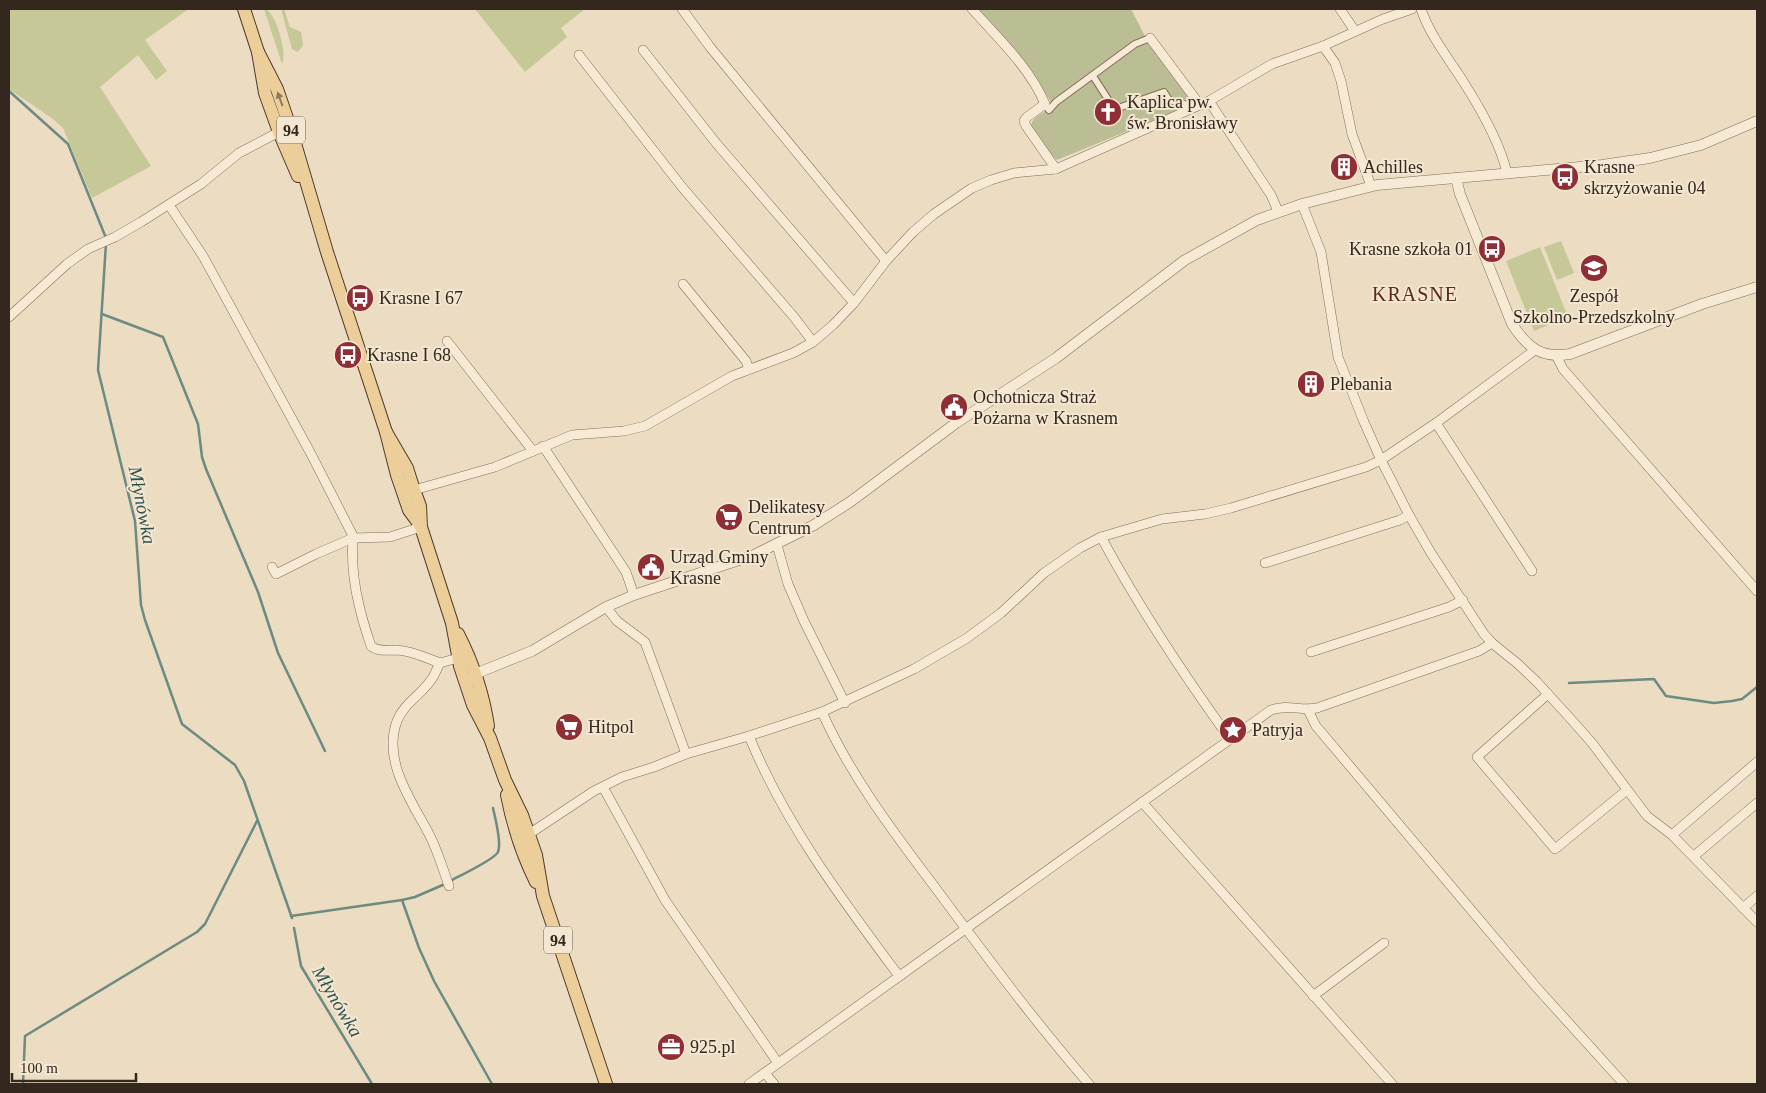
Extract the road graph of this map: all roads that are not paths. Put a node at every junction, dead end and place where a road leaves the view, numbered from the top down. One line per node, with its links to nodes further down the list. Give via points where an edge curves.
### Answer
1 (244, 9): 11 (main road, 94)
2 (682, 9): 27 (street)
3 (972, 9): 15 (street, via 1023,68)
4 (1340, 9): 7 (street)
5 (1409, 9): 7 (street)
6 (1422, 9): 20 (street, via 1433,37 1487,122 1503,154)
7 (1355, 31): 9 (street)
8 (1150, 38): 13 (street, via 1135,44); 16 (street)
9 (1323, 46): 14 (street, via 1272,64); 22 (street, via 1342,81 1352,134)
10 (643, 50): 30 (street, via 716,143)
11 (258, 52): 18 (main road, 94, via 265,93); 26 (main road, 94, one-way to 11, via 277,89)
12 (579, 55): 33 (street, via 682,187)
13 (1093, 76): 15 (street, via 1049,110); 16 (street, via 1116,107 1164,92 1169,100)
14 (1209, 100): 16 (street); 25 (street, via 1271,195)
15 (1045, 104): 19 (street, via 1024,121)
16 (1198, 106): 19 (street)
17 (1757, 121): 20 (street, via 1700,145 1650,158)
18 (279, 132): 24 (street, via 239,153); 26 (main road, 94)
19 (1056, 169): 27 (street, via 1014,173 972,188 934,214)
20 (1507, 173): 21 (street)
21 (1456, 178): 22 (street); 34 (street, via 1512,324)
22 (1371, 186): 23 (street)
23 (1302, 204): 25 (street); 41 (street, via 1321,252 1338,357)
24 (169, 205): 31 (street, via 88,249); 48 (street, via 203,256 310,452)
25 (1278, 211): 49 (street, via 1185,260 1056,358 956,423 830,515)
26 (315, 212): 38 (main road, 94)
27 (886, 261): 30 (street)
28 (683, 284): 36 (street, via 746,361)
29 (1757, 287): 35 (street, via 1702,304 1578,352)
30 (854, 303): 33 (street)
31 (9, 317)
32 (447, 341): 40 (street)
33 (813, 342): 36 (street)
34 (1535, 350): 35 (street); 37 (street)
35 (1556, 356): 53 (street, via 1563,369)
36 (749, 369): 39 (street, via 645,426 572,435)
37 (1436, 423): 41 (street); 52 (street)
38 (386, 432): 42 (main road, 94); 43 (main road, 94, via 407,468)
39 (543, 446): 40 (street); 54 (street, via 626,572)
40 (532, 451): 43 (street, via 486,470)
41 (1381, 460): 45 (street); 47 (street, via 1231,508 1162,519)
42 (397, 475): 43 (street); 44 (main road, 94)
43 (414, 490): 44 (street); 46 (main road, 94, via 420,506)
44 (407, 505): 46 (main road, 94)
45 (1409, 515): 50 (street); 55 (street)
46 (421, 526): 48 (street, via 390,537); 57 (main road, 94)
47 (1101, 537): 65 (street, via 1044,573 1001,613 967,638 914,669); 70 (street, via 1192,687)
48 (352, 538): 51 (street, via 276,574); 61 (street, via 353,578 371,646 375,650 415,653)
49 (777, 545): 54 (street); 65 (street, via 788,584)
50 (1266, 563)
51 (272, 567)
52 (1532, 571)
53 (1757, 591)
54 (634, 595): 56 (street)
55 (1463, 600): 58 (street); 59 (street)
56 (606, 607): 62 (street, via 532,651); 71 (street, via 617,621 645,642)
57 (452, 623): 60 (main road, 94); 62 (main road, 94, via 469,654)
58 (1492, 643): 64 (street); 66 (street, via 1478,651)
59 (1312, 652)
60 (459, 662): 61 (street); 62 (street); 63 (main road, 94)
61 (440, 663): 83 (street, via 431,680 405,706 397,721 392,743 405,789 438,853)
62 (475, 674): 63 (street); 69 (main road, 94)
63 (469, 692): 69 (main road, 94)
64 (1548, 694): 75 (street, via 1592,743); 75 (street, via 1477,757 1555,849)
65 (844, 703): 67 (street)
66 (1308, 710): 70 (street, via 1280,706); 99 (street, via 1332,746 1537,988)
67 (822, 712): 68 (street); 88 (street, via 874,805)
68 (749, 736): 71 (street); 90 (street, via 780,802 804,842)
69 (490, 738): 73 (main road, 94)
70 (1230, 739): 76 (street)
71 (686, 754): 74 (street)
72 (1757, 762): 80 (street)
73 (505, 780): 78 (main road, 94); 79 (main road, 94)
74 (603, 787): 79 (street); 92 (street, via 666,900)
75 (1627, 790): 80 (street, via 1647,816)
76 (1142, 802): 88 (street); 91 (street)
77 (1757, 803): 82 (street)
78 (512, 818): 79 (street, via 517,827); 81 (main road, 94)
79 (528, 834): 81 (street); 84 (main road, 94, via 536,855)
80 (1672, 834): 82 (street)
81 (523, 853): 84 (main road, 94)
82 (1694, 856): 86 (street)
83 (449, 886)
84 (543, 896): 94 (main road, 94)
85 (1757, 896): 86 (street)
86 (1744, 908): 87 (street)
87 (1757, 922)
88 (966, 929): 90 (street); 97 (street)
89 (1384, 943): 91 (street)
90 (900, 976): 92 (street)
91 (1313, 996): 98 (street)
92 (778, 1063): 93 (street)
93 (765, 1073): 95 (street); 96 (street)
94 (605, 1081)
95 (749, 1084)
96 (774, 1084)
97 (1089, 1084)
98 (1392, 1084)
99 (1624, 1084)

